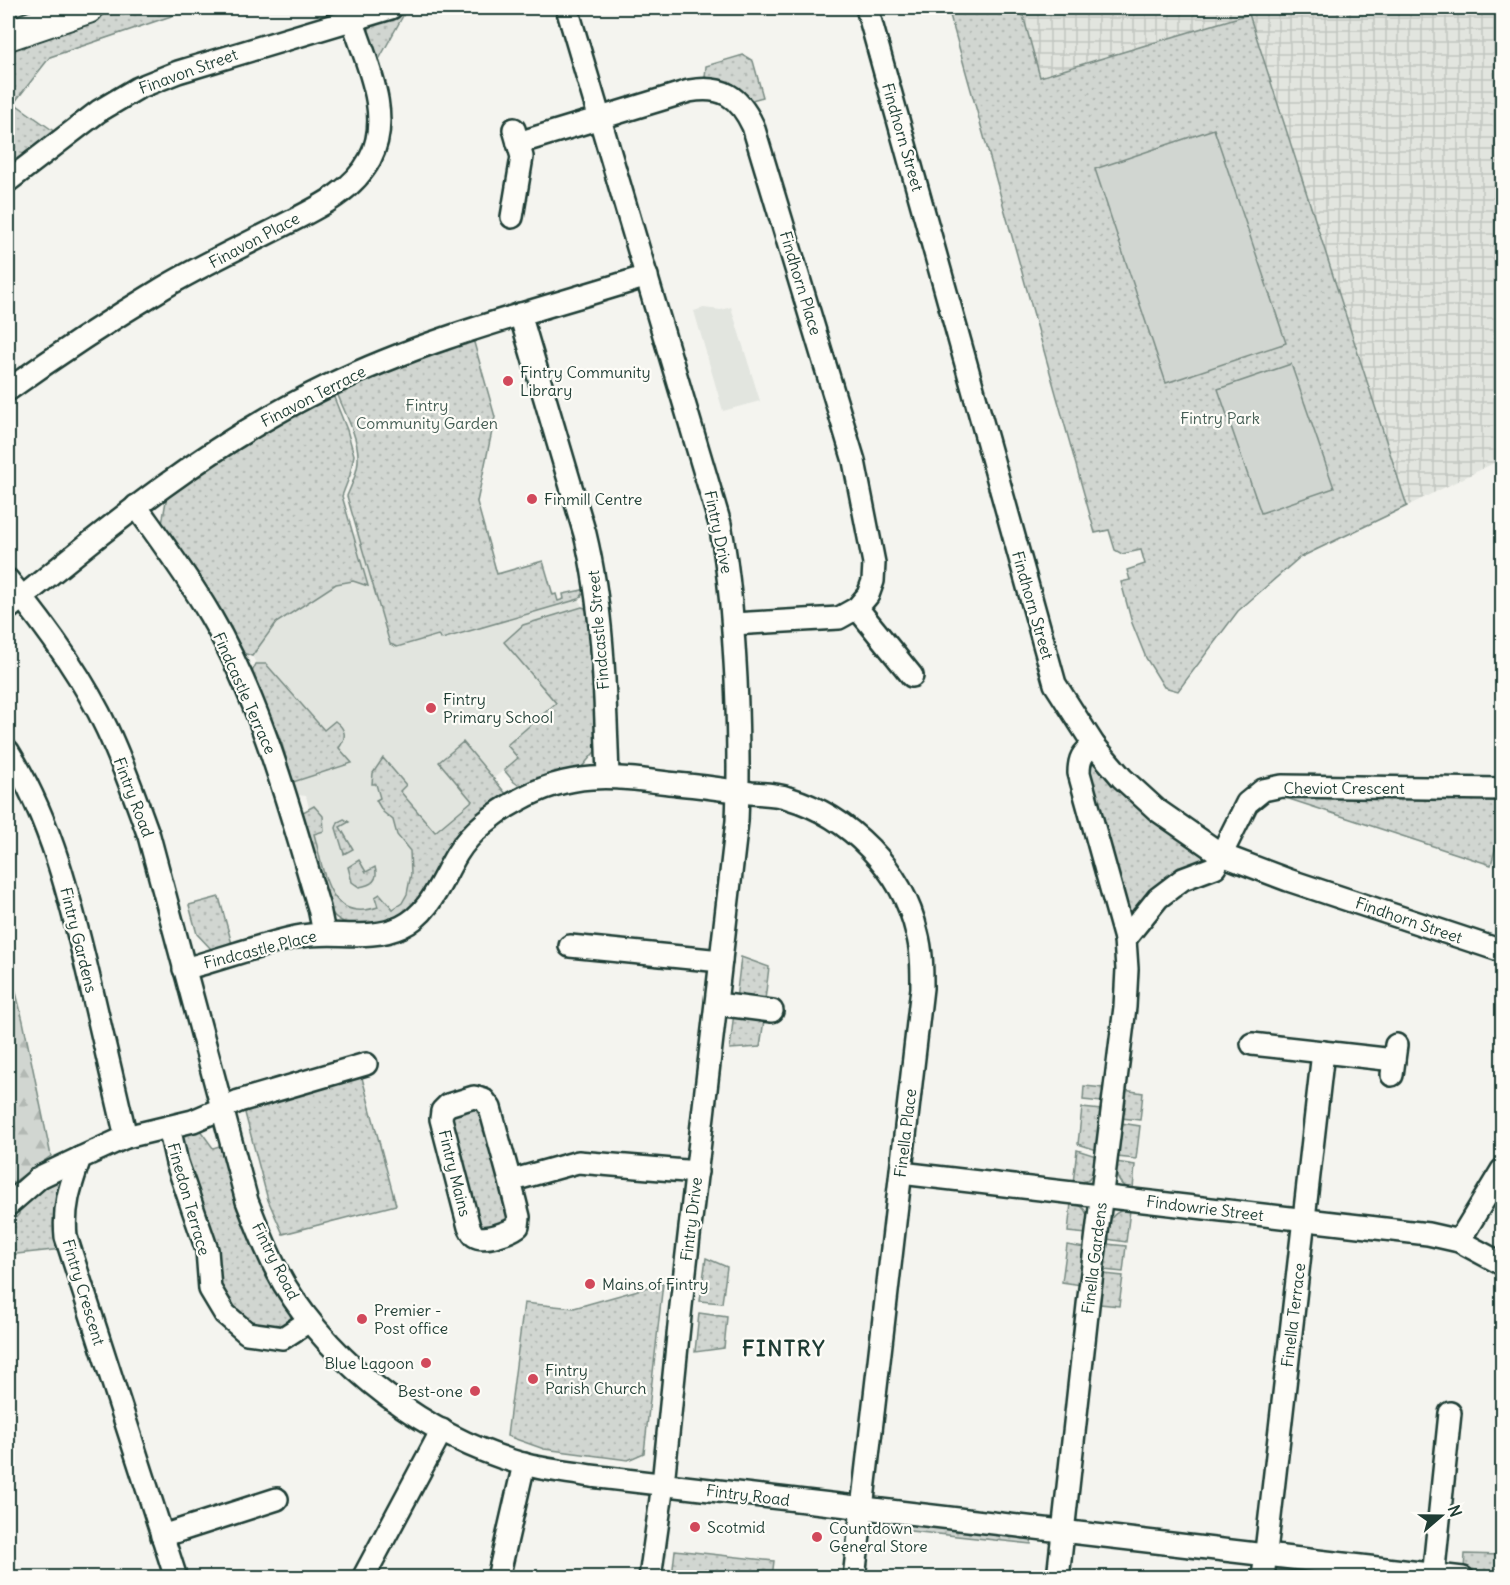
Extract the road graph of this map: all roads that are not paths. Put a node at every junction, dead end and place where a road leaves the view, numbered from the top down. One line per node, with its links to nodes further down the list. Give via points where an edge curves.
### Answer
1 (88, 8): 6 (highway)
2 (392, 8): 5 (street, Finavon Street)
3 (567, 8): 7 (street, Fintry Drive)
4 (867, 8): 19 (street, Findhorn Street, via 1056,684)
5 (352, 19): 8 (street, Finavon Street, via 138,88 99,111); 12 (street, Finavon Place, via 379,105 370,159 352,183 328,201 166,286 69,346)
6 (8, 35)
7 (600, 118): 9 (street, via 516,136 522,157); 10 (street, Fintry Drive); 16 (street, Findhorn Place, via 705,88 722,91 746,110 854,461 874,563 868,596)
8 (8, 181)
9 (512, 217)
10 (647, 276): 11 (street, Finavon Terrace); 17 (street, Fintry Drive, via 720,524)
11 (520, 314): 13 (street, Finavon Terrace, via 428,344 275,412); 21 (street, Findcastle Street, via 593,568)
12 (8, 390)
13 (136, 506): 15 (street, Finavon Terrace); 25 (street, Findcastle Terrace, via 210,614 238,668 267,736)
14 (8, 580): 15 (street, Fintry Road)
15 (15, 603): 30 (street, Fintry Road, via 52,637 107,728 149,836)
16 (857, 608): 17 (street, via 839,618); 18 (street)
17 (733, 624): 23 (street, Fintry Drive)
18 (912, 676)
19 (1094, 745): 24 (street, Findhorn Street, via 1157,810); 26 (street, Finella Gardens, via 1083,753 1079,773)
20 (8, 751): 39 (street, Fintry Gardens, via 39,811 59,864)
21 (608, 776): 23 (street, Findcastle Place); 25 (street, Findcastle Place, via 575,779 544,788 495,815 457,853 422,912 404,926 369,935)
22 (1503, 789): 24 (street, Cheviot Crescent, via 1282,786 1263,790 1247,803)
23 (739, 791): 29 (street, Fintry Drive); 43 (street, Finella Place, via 787,798 834,818 869,846 892,875 908,905 922,961 922,988)
24 (1222, 855): 26 (street, via 1215,867 1183,879 1158,898); 28 (street, Findhorn Street)
25 (324, 933): 30 (street, Findcastle Place, via 296,937)
26 (1125, 939): 45 (street, Finella Gardens, via 1125,1007)
27 (570, 946): 29 (street)
28 (1503, 951)
29 (722, 961): 31 (street, Fintry Drive)
30 (184, 969): 37 (street, Fintry Road)
31 (717, 1004): 32 (street); 42 (street, Fintry Drive)
32 (772, 1011)
33 (1252, 1044): 34 (street)
34 (1323, 1052): 35 (street); 47 (street, Finella Terrace)
35 (1394, 1060)
36 (366, 1065): 37 (street)
37 (223, 1109): 38 (street); 50 (street, Fintry Road, via 247,1201 264,1244)
38 (169, 1127): 39 (street); 50 (street, Finedon Terrace, via 207,1250 210,1289 225,1314 247,1333 283,1338)
39 (126, 1137): 40 (street)
40 (80, 1158): 46 (street, via 40,1177); 58 (street, Fintry Crescent, via 67,1195 66,1237)
41 (1503, 1170): 48 (street)
42 (697, 1172): 44 (street, via 578,1162); 54 (street, Fintry Drive)
43 (901, 1173): 45 (street, Findowrie Street); 56 (street, Finella Place)
44 (510, 1181): 44 (street, Fintry Mains, via 518,1226 483,1238 475,1236 469,1227 441,1119 448,1105 474,1097 484,1100 490,1108)
45 (1102, 1196): 47 (street, Findowrie Street); 57 (street, Finella Gardens)
46 (8, 1205)
47 (1304, 1219): 48 (street, Findowrie Street); 59 (street, Finella Terrace)
48 (1459, 1241): 49 (street, Findowrie Street)
49 (1503, 1264)
50 (309, 1321): 52 (street, Fintry Road, via 365,1378 402,1407)
51 (1450, 1413): 60 (street)
52 (442, 1430): 53 (street, Fintry Road); 62 (street)
53 (524, 1464): 54 (street, Fintry Road); 63 (street)
54 (663, 1484): 56 (street, Fintry Road); 64 (street, Fintry Drive)
55 (277, 1499): 58 (street)
56 (862, 1509): 57 (street, Fintry Road); 65 (street, Finella Place)
57 (1064, 1531): 59 (street, Fintry Road); 66 (street, Finella Gardens)
58 (162, 1536): 61 (street, Fintry Crescent)
59 (1265, 1555): 60 (street, Fintry Road); 67 (street, Finella Terrace)
60 (1433, 1576): 68 (street, Fintry Road)
61 (176, 1578)
62 (363, 1578)
63 (498, 1578)
64 (650, 1578)
65 (854, 1578)
66 (1058, 1578)
67 (1263, 1578)
68 (1463, 1578)

